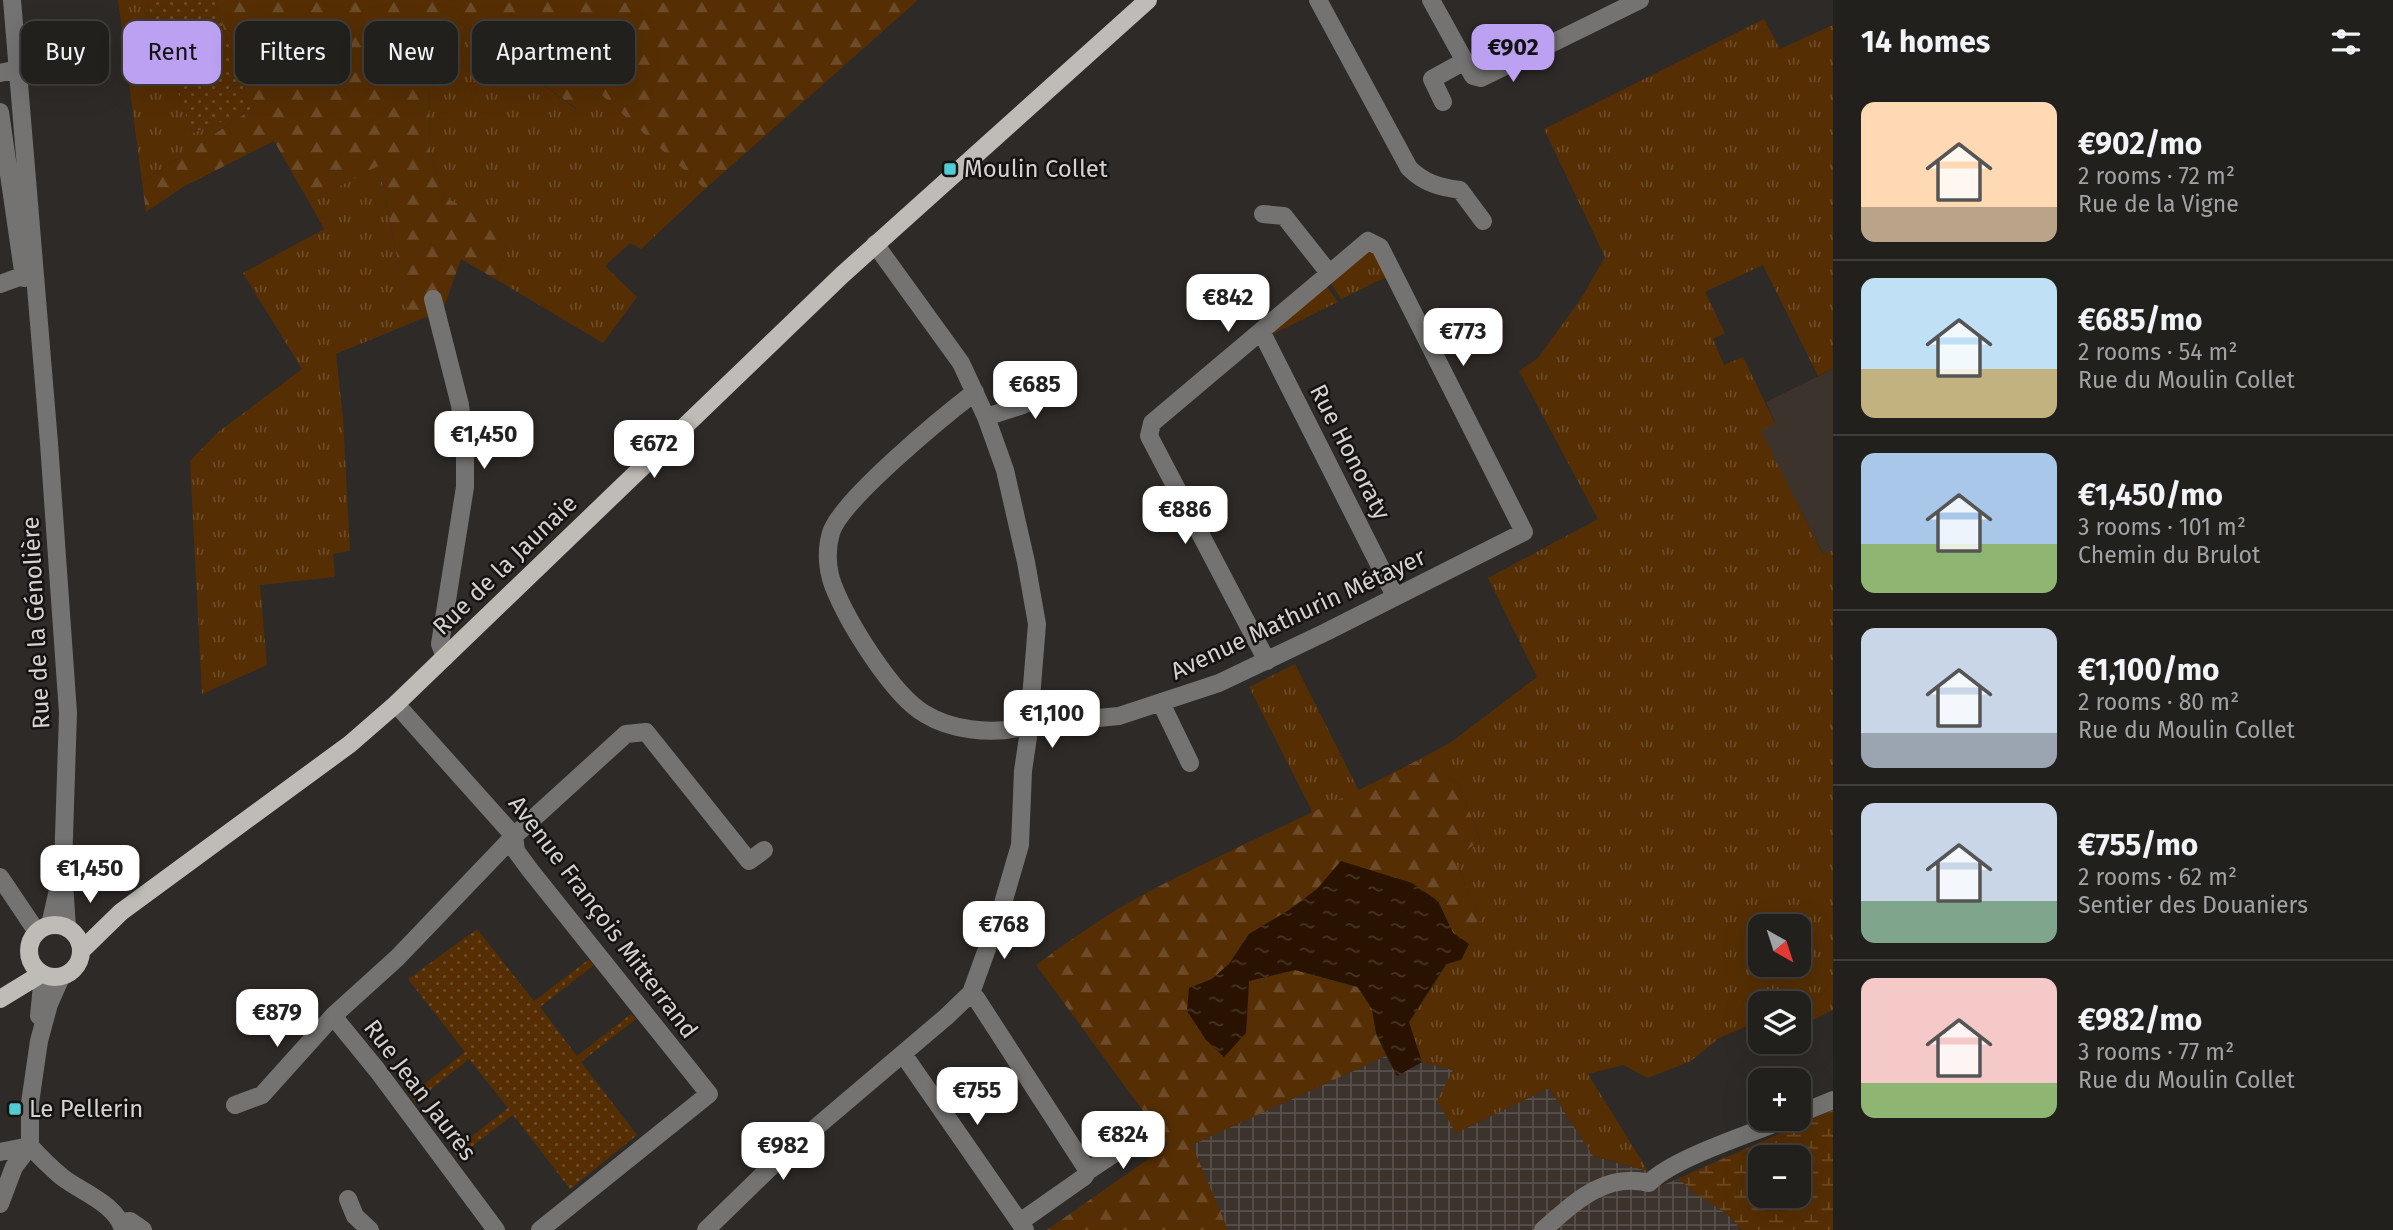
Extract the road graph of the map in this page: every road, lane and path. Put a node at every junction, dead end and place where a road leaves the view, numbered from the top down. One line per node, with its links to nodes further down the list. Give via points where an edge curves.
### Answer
1 (12, 0): 7 (street, Rue de la Génolière)
2 (1149, 0): 13 (main road, Rue de la Jaunaie)
3 (1318, 0): 12 (street, via 1409,168 1420,180 1460,190)
4 (1431, 0): 6 (street)
5 (1640, 0): 6 (street, via 1481,78 1473,76)
6 (1463, 62): 9 (street, via 1432,79)
7 (12, 76): 8 (street); 15 (street, Rue de la Génolière)
8 (0, 89)
9 (1443, 103)
10 (0, 112): 15 (street, Rue de la Génolière)
11 (1263, 214): 14 (street, via 1284,216)
12 (1483, 221)
13 (875, 244): 20 (street, via 961,363); 23 (main road, Rue de la Jaunaie)
14 (1329, 273): 18 (street); 22 (street, Avenue Mathurin Métayer, via 1368,241 1380,247 1524,532)
15 (29, 274): 16 (street); 35 (street, Rue de la Génolière, via 44,376 68,713)
16 (0, 284)
17 (433, 299): 23 (street, via 460,405 465,451 465,487 440,644)
18 (1261, 331): 22 (street, Rue Honoraty); 24 (street, via 1152,424 1149,436)
19 (1068, 383): 21 (street)
20 (975, 392): 21 (street); 29 (street, via 851,501 831,530 827,556 832,584 847,613 897,690 924,714 951,726)
21 (986, 417): 27 (street, via 1005,470 1037,624)
22 (1395, 596): 24 (street, Avenue Mathurin Métayer)
23 (445, 657): 26 (main road, Rue de la Jaunaie)
24 (1267, 661): 25 (street, Avenue Mathurin Métayer)
25 (1161, 703): 28 (street, Avenue Mathurin Métayer, via 1119,716); 30 (street)
26 (396, 704): 31 (street, Avenue François Mitterrand); 34 (main road, Rue de la Jaunaie, via 350,744)
27 (1030, 711): 28 (street, via 1041,715); 29 (street, via 1020,717)
28 (1045, 723): 29 (street, via 1040,734)
29 (1023, 733): 38 (street, via 1020,845)
30 (1190, 764)
31 (513, 836): 32 (street, Rue Jean Jaurès, via 626,734 646,732 749,861); 40 (street, Rue Jean Jaurès, via 397,958); 57 (street, Avenue François Mitterrand, via 516,851 530,870 709,1094)
32 (764, 850)
33 (0, 877): 35 (street)
34 (121, 912): 35 (main road, Rue de la Jaunaie); 36 (main road, Rue de la Jaunaie)
35 (57, 929): 36 (main road); 37 (main road, via 29,945)
36 (82, 950): 37 (main road, via 78,964 68,974)
37 (44, 972): 39 (main road); 47 (street, via 30,1102)
38 (971, 993): 41 (street); 49 (street)
39 (0, 997)
40 (332, 1016): 43 (street, via 262,1095); 56 (street, Rue Jean Jaurès)
41 (903, 1054): 53 (street); 58 (street, via 780,1158)
42 (1833, 1100): 44 (street)
43 (235, 1105)
44 (1811, 1109)
45 (1758, 1131): 59 (street, via 1657,1174 1649,1184 1620,1180 1601,1187)
46 (1136, 1139): 49 (street)
47 (30, 1146): 48 (street); 51 (street, via 14,1167); 52 (street, via 63,1178 112,1210)
48 (0, 1152)
49 (1088, 1171): 53 (street)
50 (348, 1199): 55 (street, via 355,1216)
51 (0, 1204)
52 (122, 1226): 54 (street, via 130,1220)
53 (1023, 1226)
54 (143, 1230)
55 (370, 1230)
56 (496, 1230)
57 (540, 1230)
58 (706, 1230)
59 (1543, 1230)

